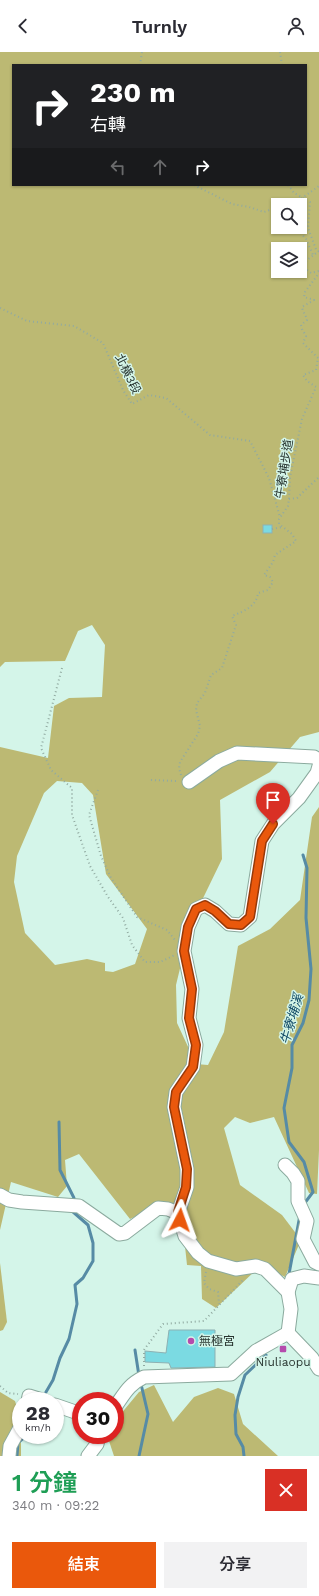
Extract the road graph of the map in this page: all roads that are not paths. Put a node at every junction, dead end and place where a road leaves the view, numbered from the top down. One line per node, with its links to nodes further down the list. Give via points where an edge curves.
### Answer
1 (319, 760): 3 (street, via 314,757 237,753 219,761)
2 (319, 766): 6 (street, via 317,773 299,798 273,824 262,841 250,917 241,925 229,924 205,905 196,909 188,927 184,951 192,989 189,1018 196,1045 193,1067 176,1092 174,1107 187,1169 186,1187)
3 (189, 782)
4 (285, 1164): 7 (street, via 298,1181 298,1201 307,1222 303,1240 315,1262)
5 (0, 1195): 6 (street, via 22,1202 79,1206 119,1234 125,1233 158,1208)
6 (178, 1212): 9 (street, via 185,1236 208,1261 236,1269 256,1266 265,1269)
7 (319, 1264)
8 (319, 1278): 9 (street, via 304,1276 292,1279)
9 (288, 1292): 10 (street, via 291,1309)
10 (288, 1333): 11 (street); 12 (street, via 256,1351 230,1374 140,1379)
11 (319, 1369)
12 (124, 1394)
13 (12, 1442): 15 (street)
14 (97, 1444): 16 (street)
15 (9, 1456)
16 (88, 1456)

